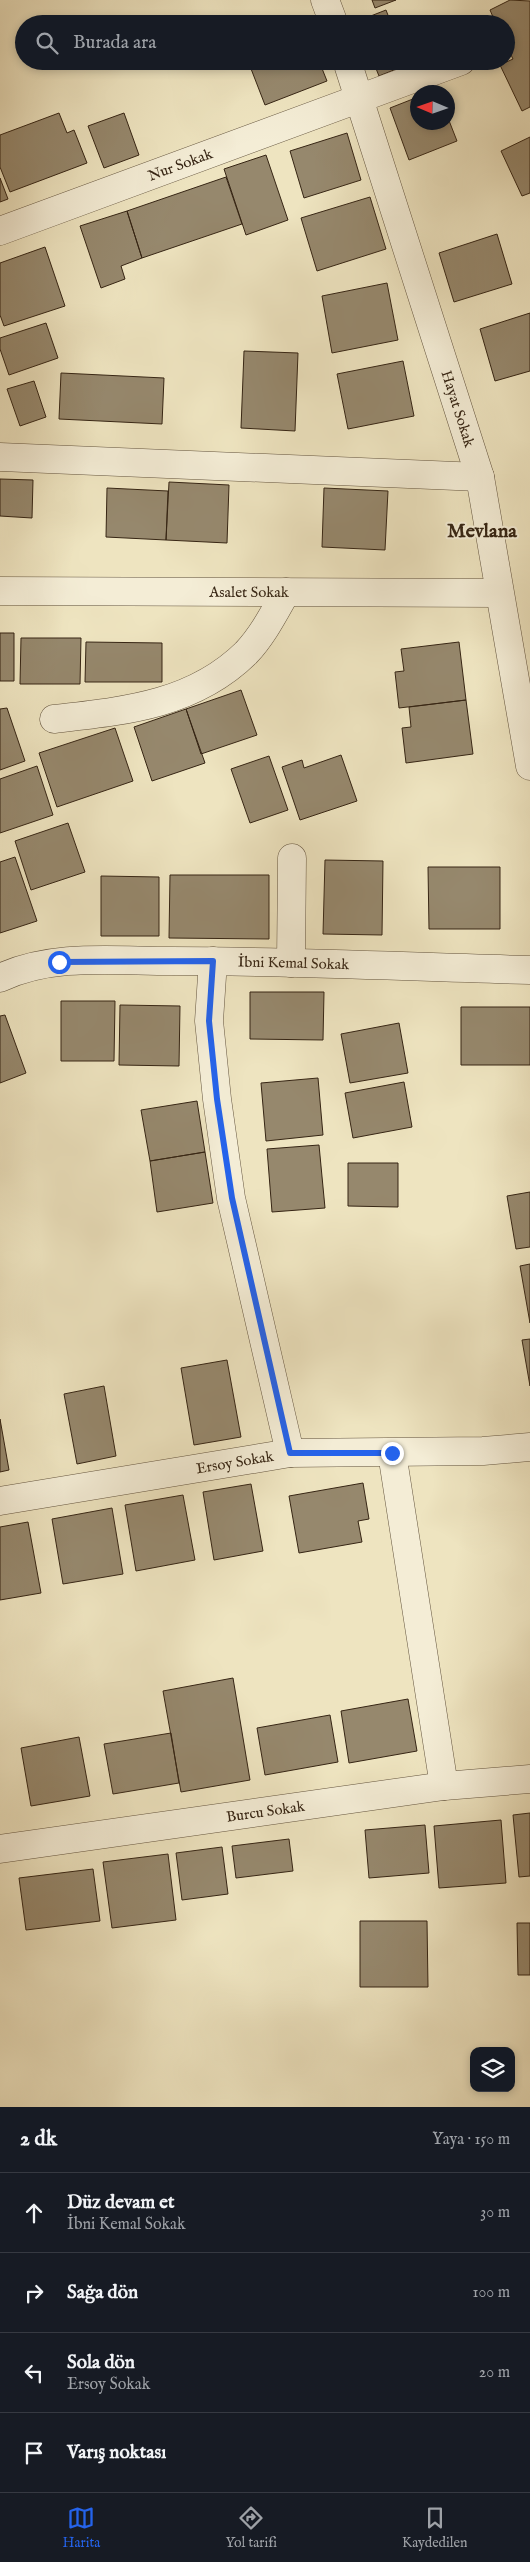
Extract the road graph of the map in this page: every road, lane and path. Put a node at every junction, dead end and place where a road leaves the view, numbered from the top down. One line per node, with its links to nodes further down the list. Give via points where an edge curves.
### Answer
1 (325, 0): 2 (street)
2 (331, 15)
3 (350, 70): 5 (street, Hayat Sokak)
4 (437, 70): 5 (street, Nur Sokak)
5 (361, 98): 6 (street, Nur Sokak); 8 (street, Hayat Sokak)
6 (0, 231)
7 (0, 457): 8 (street)
8 (480, 477): 11 (street, Hayat Sokak)
9 (0, 591): 10 (street, Asalet Sokak)
10 (286, 592): 11 (street, Asalet Sokak); 12 (street, via 265,629 246,652 195,690 156,703)
11 (498, 593): 13 (street, Hayat Sokak)
12 (54, 719)
13 (530, 766)
14 (292, 858): 16 (street)
15 (213, 961): 16 (street, İbni Kemal Sokak); 18 (street, İbni Kemal Sokak, via 59,962 33,966); 20 (street, via 209,1021 232,1198)
16 (291, 963): 17 (street, İbni Kemal Sokak)
17 (530, 970)
18 (0, 978)
19 (530, 1447): 21 (street, Ersoy Sokak)
20 (290, 1453): 21 (street, Ersoy Sokak); 22 (street, Ersoy Sokak)
21 (392, 1453): 24 (street)
22 (0, 1501)
23 (530, 1779): 24 (street, Burcu Sokak)
24 (444, 1786): 25 (street, Burcu Sokak)
25 (0, 1849)

